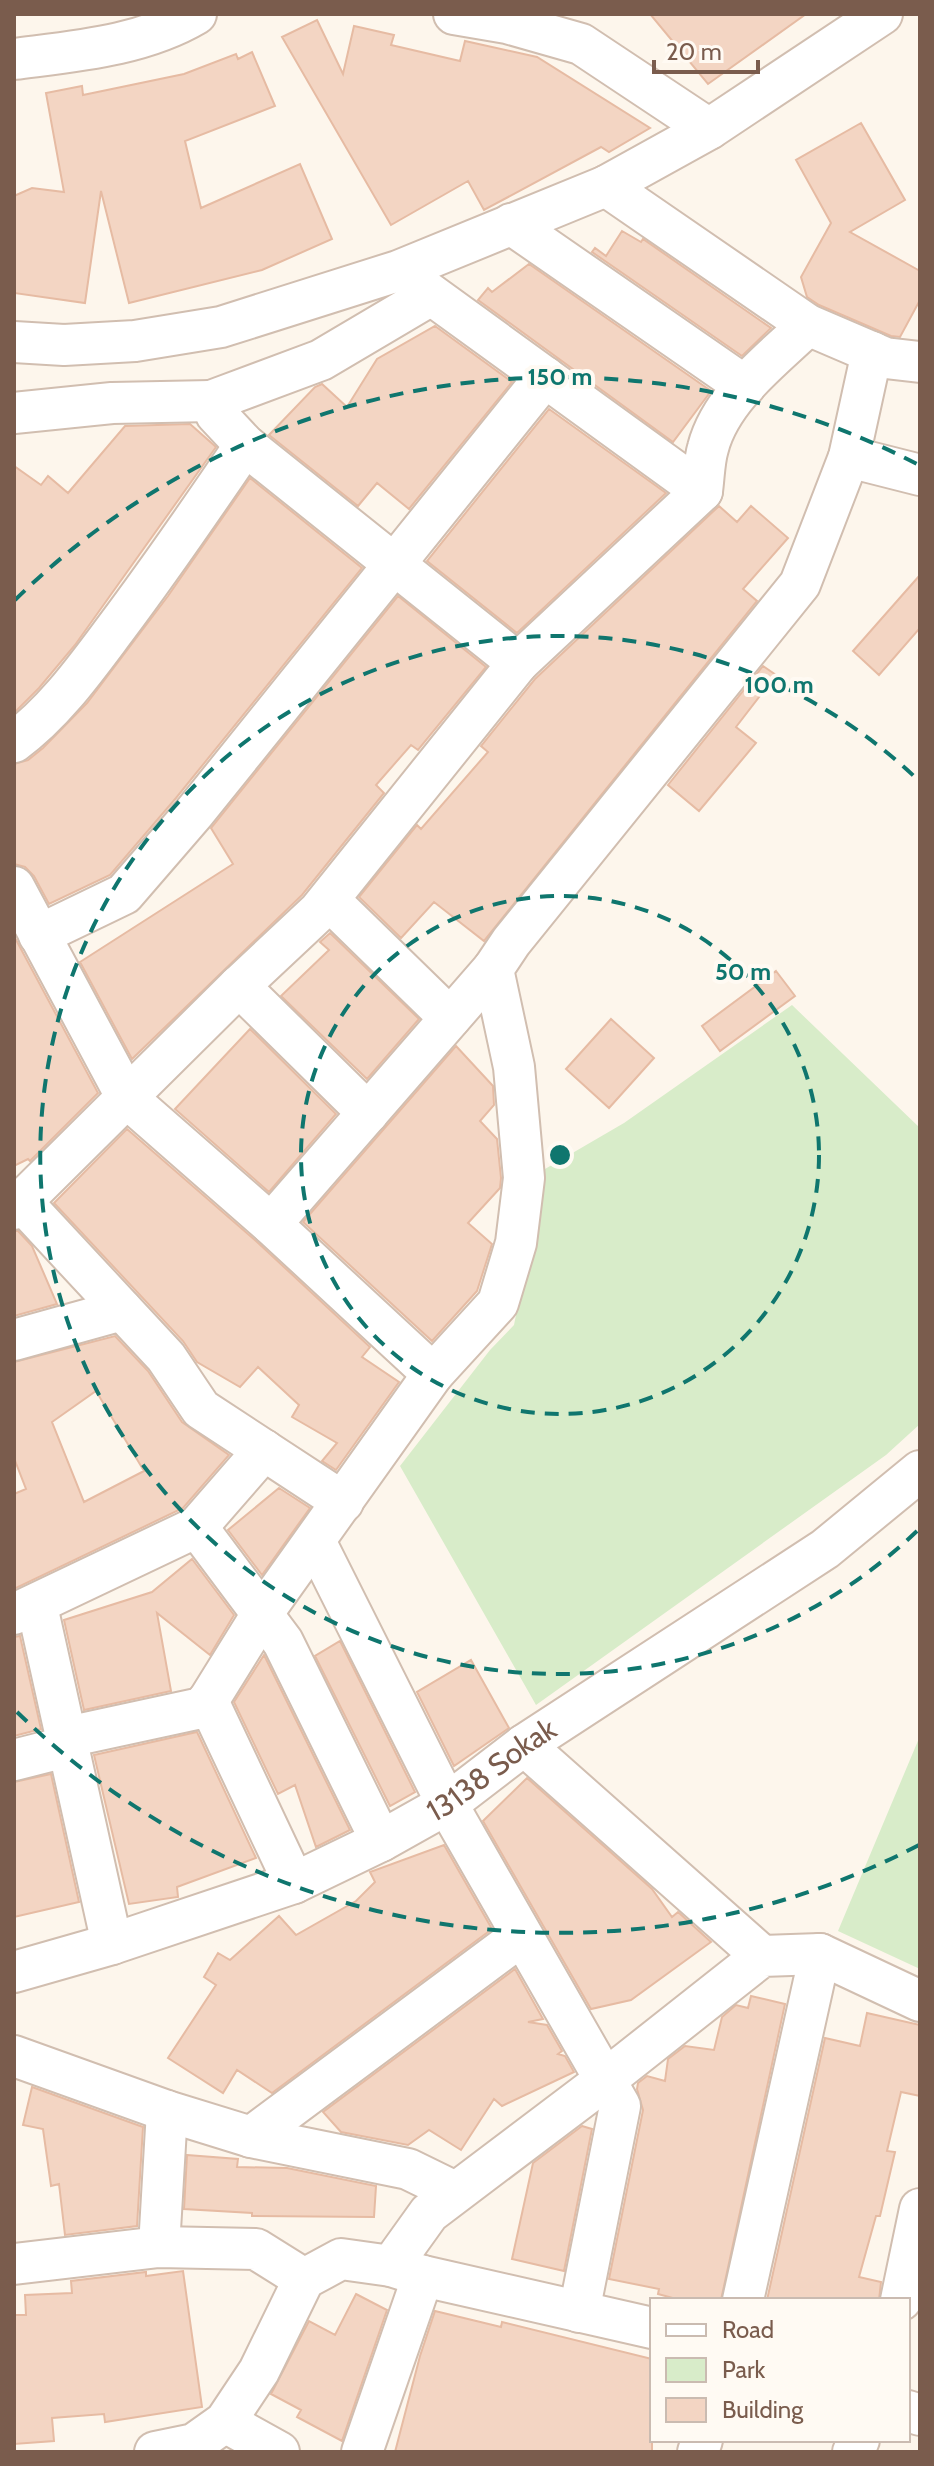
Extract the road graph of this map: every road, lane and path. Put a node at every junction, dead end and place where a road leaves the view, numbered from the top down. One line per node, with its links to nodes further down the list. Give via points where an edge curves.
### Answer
1 (196, 14): 5 (street, via 177,25 98,48)
2 (454, 14): 4 (street)
3 (882, 14): 6 (street)
4 (512, 18): 6 (street, via 581,44)
5 (14, 59)
6 (709, 129): 7 (street)
7 (606, 186): 8 (street); 11 (street)
8 (511, 224): 9 (street); 16 (street)
9 (398, 271): 10 (street); 12 (street, via 221,327 135,341)
10 (431, 295): 15 (street); 17 (street, via 321,360)
11 (808, 325): 13 (street); 16 (street)
12 (14, 342)
13 (872, 352): 14 (street); 20 (street)
14 (920, 362)
15 (545, 377): 22 (street); 23 (street)
16 (745, 386): 22 (street, via 720,418 708,448)
17 (211, 401): 18 (street, via 112,403); 19 (street)
18 (14, 413)
19 (245, 445): 23 (street); 25 (street, via 82,674)
20 (849, 457): 21 (street); 29 (street, via 800,584)
21 (920, 475)
22 (702, 491): 24 (street)
23 (395, 565): 24 (street); 28 (street, via 124,894)
24 (518, 663): 27 (street)
25 (14, 742)
26 (14, 887): 28 (street)
27 (329, 900): 30 (street); 31 (street)
28 (39, 935): 32 (street)
29 (493, 969): 31 (street); 38 (street, via 514,1067 524,1178 516,1243 498,1303)
30 (239, 986): 32 (street); 33 (street)
31 (450, 1018): 33 (street)
32 (127, 1098): 34 (street); 35 (street)
33 (368, 1113): 35 (street)
34 (18, 1205): 36 (street)
35 (271, 1224): 38 (street)
36 (122, 1310): 37 (street); 39 (street, via 166,1357 201,1409)
37 (14, 1340)
38 (433, 1374): 41 (street)
39 (264, 1450): 41 (street); 42 (street)
40 (920, 1471): 48 (street, 13138 Sokak, via 825,1549)
41 (343, 1502): 43 (street)
42 (197, 1527): 44 (street); 45 (street)
43 (315, 1541): 45 (street); 50 (street)
44 (25, 1610): 47 (street)
45 (262, 1614): 46 (street); 51 (street, via 283,1642)
46 (208, 1701): 47 (street, via 201,1708); 52 (street)
47 (68, 1741): 49 (street); 54 (street)
48 (524, 1745): 50 (street, 13138 Sokak); 56 (street)
49 (14, 1760)
50 (447, 1804): 51 (street, 13138 Sokak); 53 (street)
51 (381, 1841): 52 (street, 13138 Sokak)
52 (294, 1883): 54 (street, 13138 Sokak)
53 (521, 1936): 60 (street); 62 (street)
54 (112, 1944): 57 (street, 13138 Sokak)
55 (820, 1954): 56 (street); 58 (street); 69 (street)
56 (762, 1956): 60 (street)
57 (14, 1972)
58 (920, 2001)
59 (14, 2056): 61 (street)
60 (605, 2080): 63 (street); 71 (street, via 620,2106)
61 (167, 2111): 62 (street); 65 (street)
62 (251, 2137): 63 (street, via 408,2169)
63 (455, 2192): 67 (street, via 429,2213)
64 (920, 2209): 70 (street)
65 (159, 2247): 66 (street); 68 (street, via 256,2249)
66 (14, 2264)
67 (407, 2271): 68 (street, via 341,2259); 71 (street); 76 (street)
68 (304, 2279): 73 (street, via 259,2371)
69 (743, 2298)
70 (901, 2298)
71 (579, 2312): 72 (street)
72 (650, 2328)
73 (205, 2440): 74 (street); 75 (street)
74 (155, 2452)
75 (279, 2452)
76 (362, 2452)

